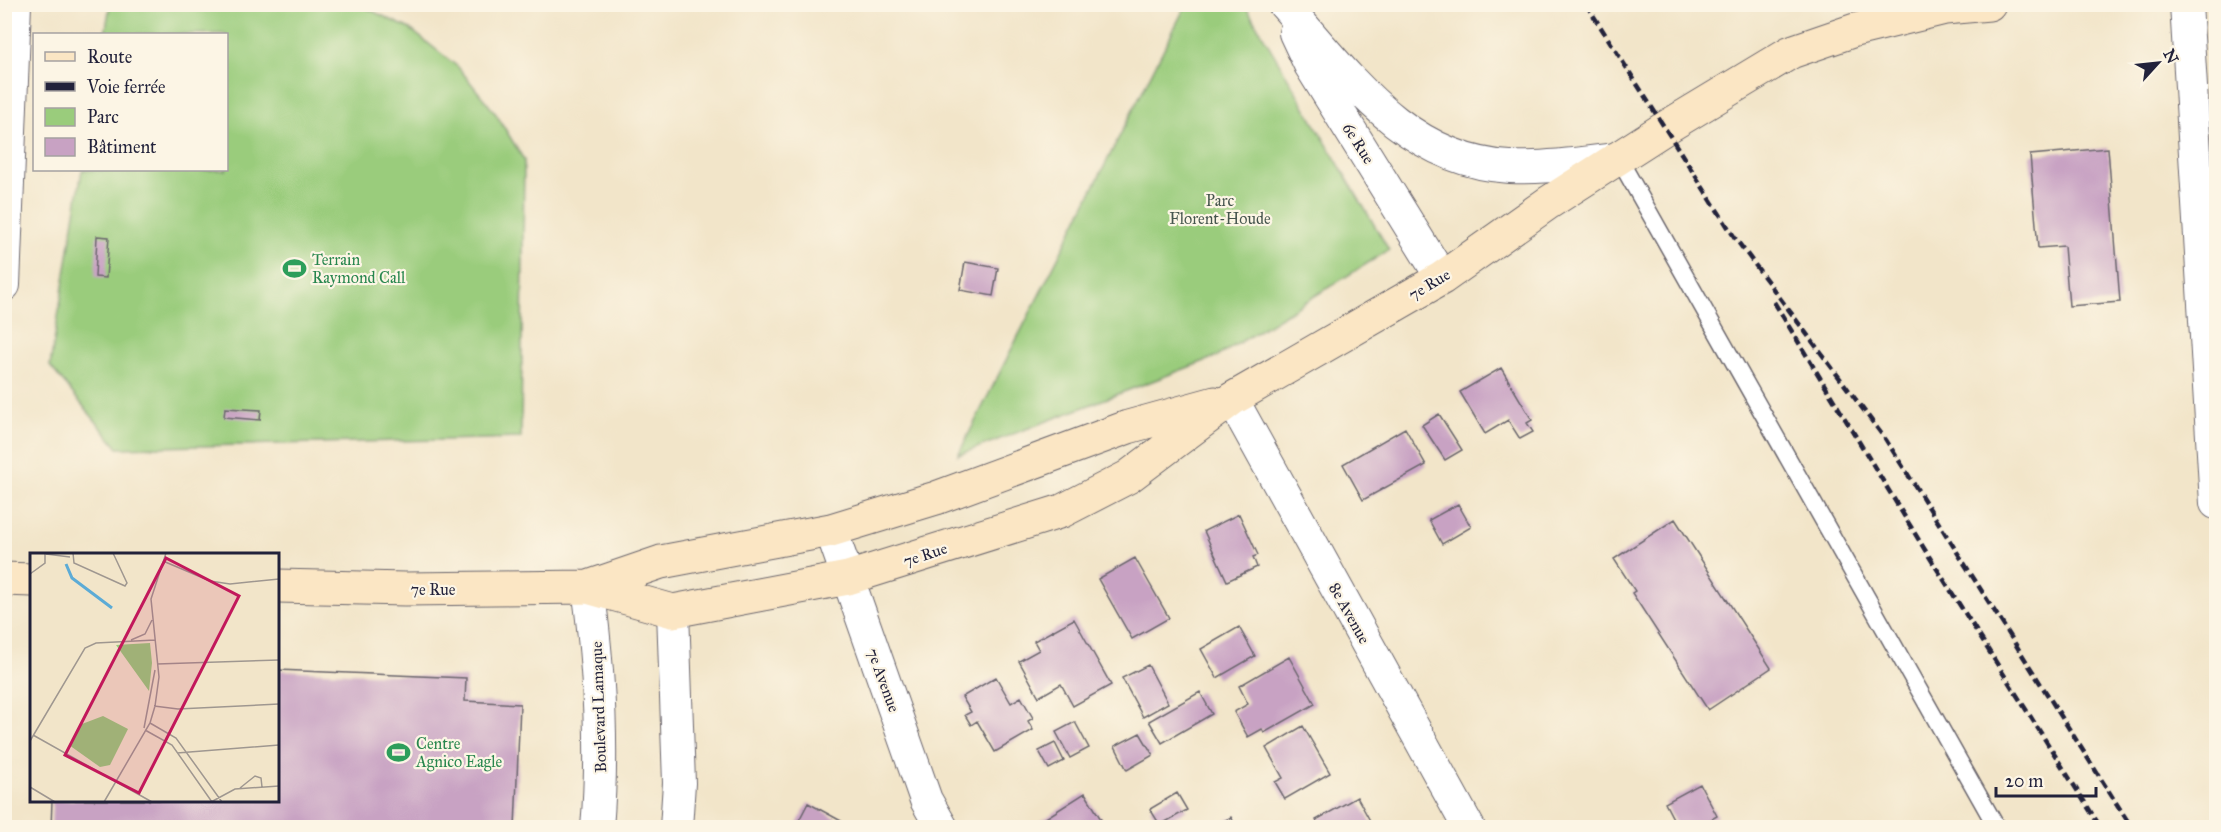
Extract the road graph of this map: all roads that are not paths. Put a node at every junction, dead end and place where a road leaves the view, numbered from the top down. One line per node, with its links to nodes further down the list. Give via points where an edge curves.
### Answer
1 (15, 4): 7 (street)
2 (1283, 4): 5 (street, via 1366,96 1408,133 1450,155 1510,167); 6 (street, 6e Rue, via 1310,65)
3 (1989, 4): 5 (main road, 7e Rue, via 1945,8 1855,30 1791,52)
4 (2186, 4): 9 (street)
5 (1619, 159): 6 (main road, 7e Rue, via 1548,203); 21 (lane)
6 (1442, 278): 8 (main road, 7e Rue)
7 (4, 285)
8 (1232, 399): 10 (main road, 7e Rue, via 1128,428 936,498); 11 (main road, 7e Rue, via 1128,477 1062,511); 20 (street, 8e Avenue)
9 (2217, 503)
10 (831, 530): 11 (street, 7e Avenue); 15 (main road, 7e Rue, via 661,562)
11 (848, 578): 16 (main road, 7e Rue); 19 (street, 7e Avenue, via 926,800)
12 (4, 579): 13 (main road)
13 (30, 580)
14 (279, 586): 15 (main road, 7e Rue)
15 (588, 588): 16 (main road, 7e Rue); 17 (street, Boulevard Lamaque, via 596,646 602,774)
16 (673, 611): 18 (street, via 680,783)
17 (597, 828)
18 (676, 828)
19 (942, 828)
20 (1469, 828)
21 (1997, 828)

